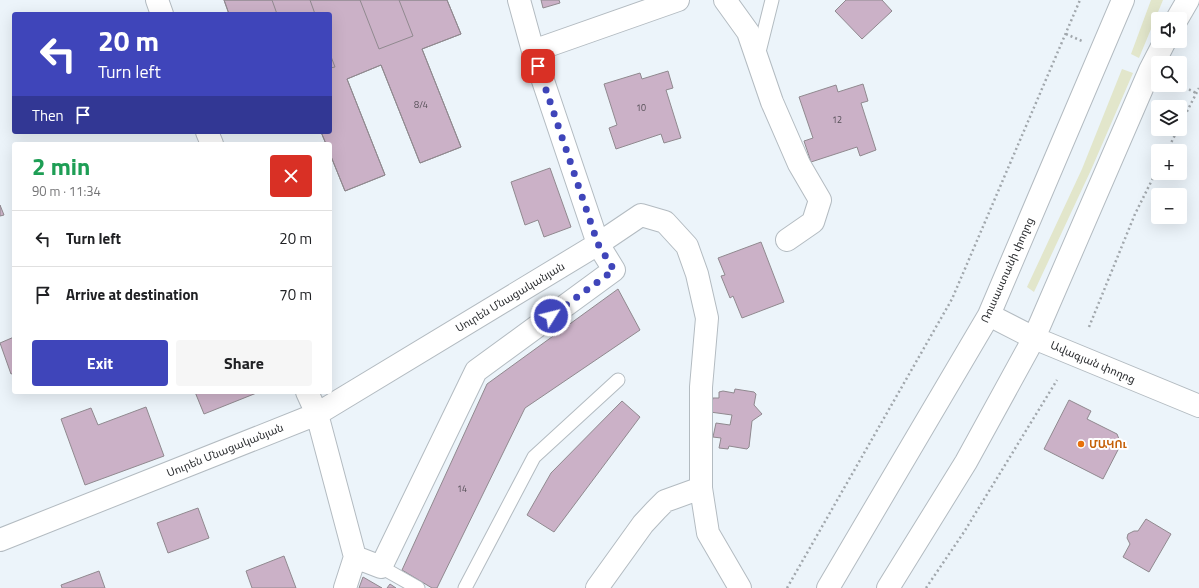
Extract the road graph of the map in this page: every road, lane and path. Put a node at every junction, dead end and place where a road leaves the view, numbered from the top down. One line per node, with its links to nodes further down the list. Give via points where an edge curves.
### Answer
1 (157, 0): 9 (street)
2 (519, 0): 12 (street)
3 (678, 0): 12 (street)
4 (725, 0): 13 (street, via 748,32)
5 (772, 0): 13 (lane)
6 (1080, 0): 38 (path, via 952,299)
7 (1122, 0): 21 (street, Ռուսաստանի փողոց)
8 (1188, 0): 10 (street)
9 (161, 12)
10 (1181, 12)
11 (1162, 48): 23 (street)
12 (533, 51): 20 (street)
13 (757, 60): 19 (street, via 799,164 820,200 813,222)
14 (1187, 88): 16 (path)
15 (1199, 88): 16 (path)
16 (1196, 93): 17 (path)
17 (1187, 111)
18 (1152, 180): 22 (path, via 1135,214)
19 (787, 240)
20 (598, 244): 28 (street, Սուրեն Մնացականյան); 29 (street, Սուրեն Մնացականյան, via 641,215 665,222 687,246 697,274 707,318 701,387); 32 (street, via 614,270 476,371)
21 (989, 315): 23 (street, Ավագյան փողոց); 39 (street, Ռուսաստանի փողոց)
22 (1089, 327)
23 (1034, 338): 27 (street, Ավագյան փողոց); 40 (street, via 966,462)
24 (618, 380): 35 (lane, via 534,456)
25 (1057, 380): 41 (path, via 964,532)
26 (308, 394): 28 (street)
27 (1199, 406)
28 (317, 414): 30 (street, Սուրեն Մնացականյան); 31 (street)
29 (701, 488): 36 (street, via 666,501 656,510); 37 (street, Սուրեն Մնացականյան, via 708,533)
30 (0, 540)
31 (355, 557): 32 (street); 33 (street)
32 (381, 567): 34 (lane)
33 (345, 588)
34 (418, 588)
35 (466, 588)
36 (597, 588)
37 (740, 588)
38 (787, 588)
39 (828, 588)
40 (888, 588)
41 (926, 588)

